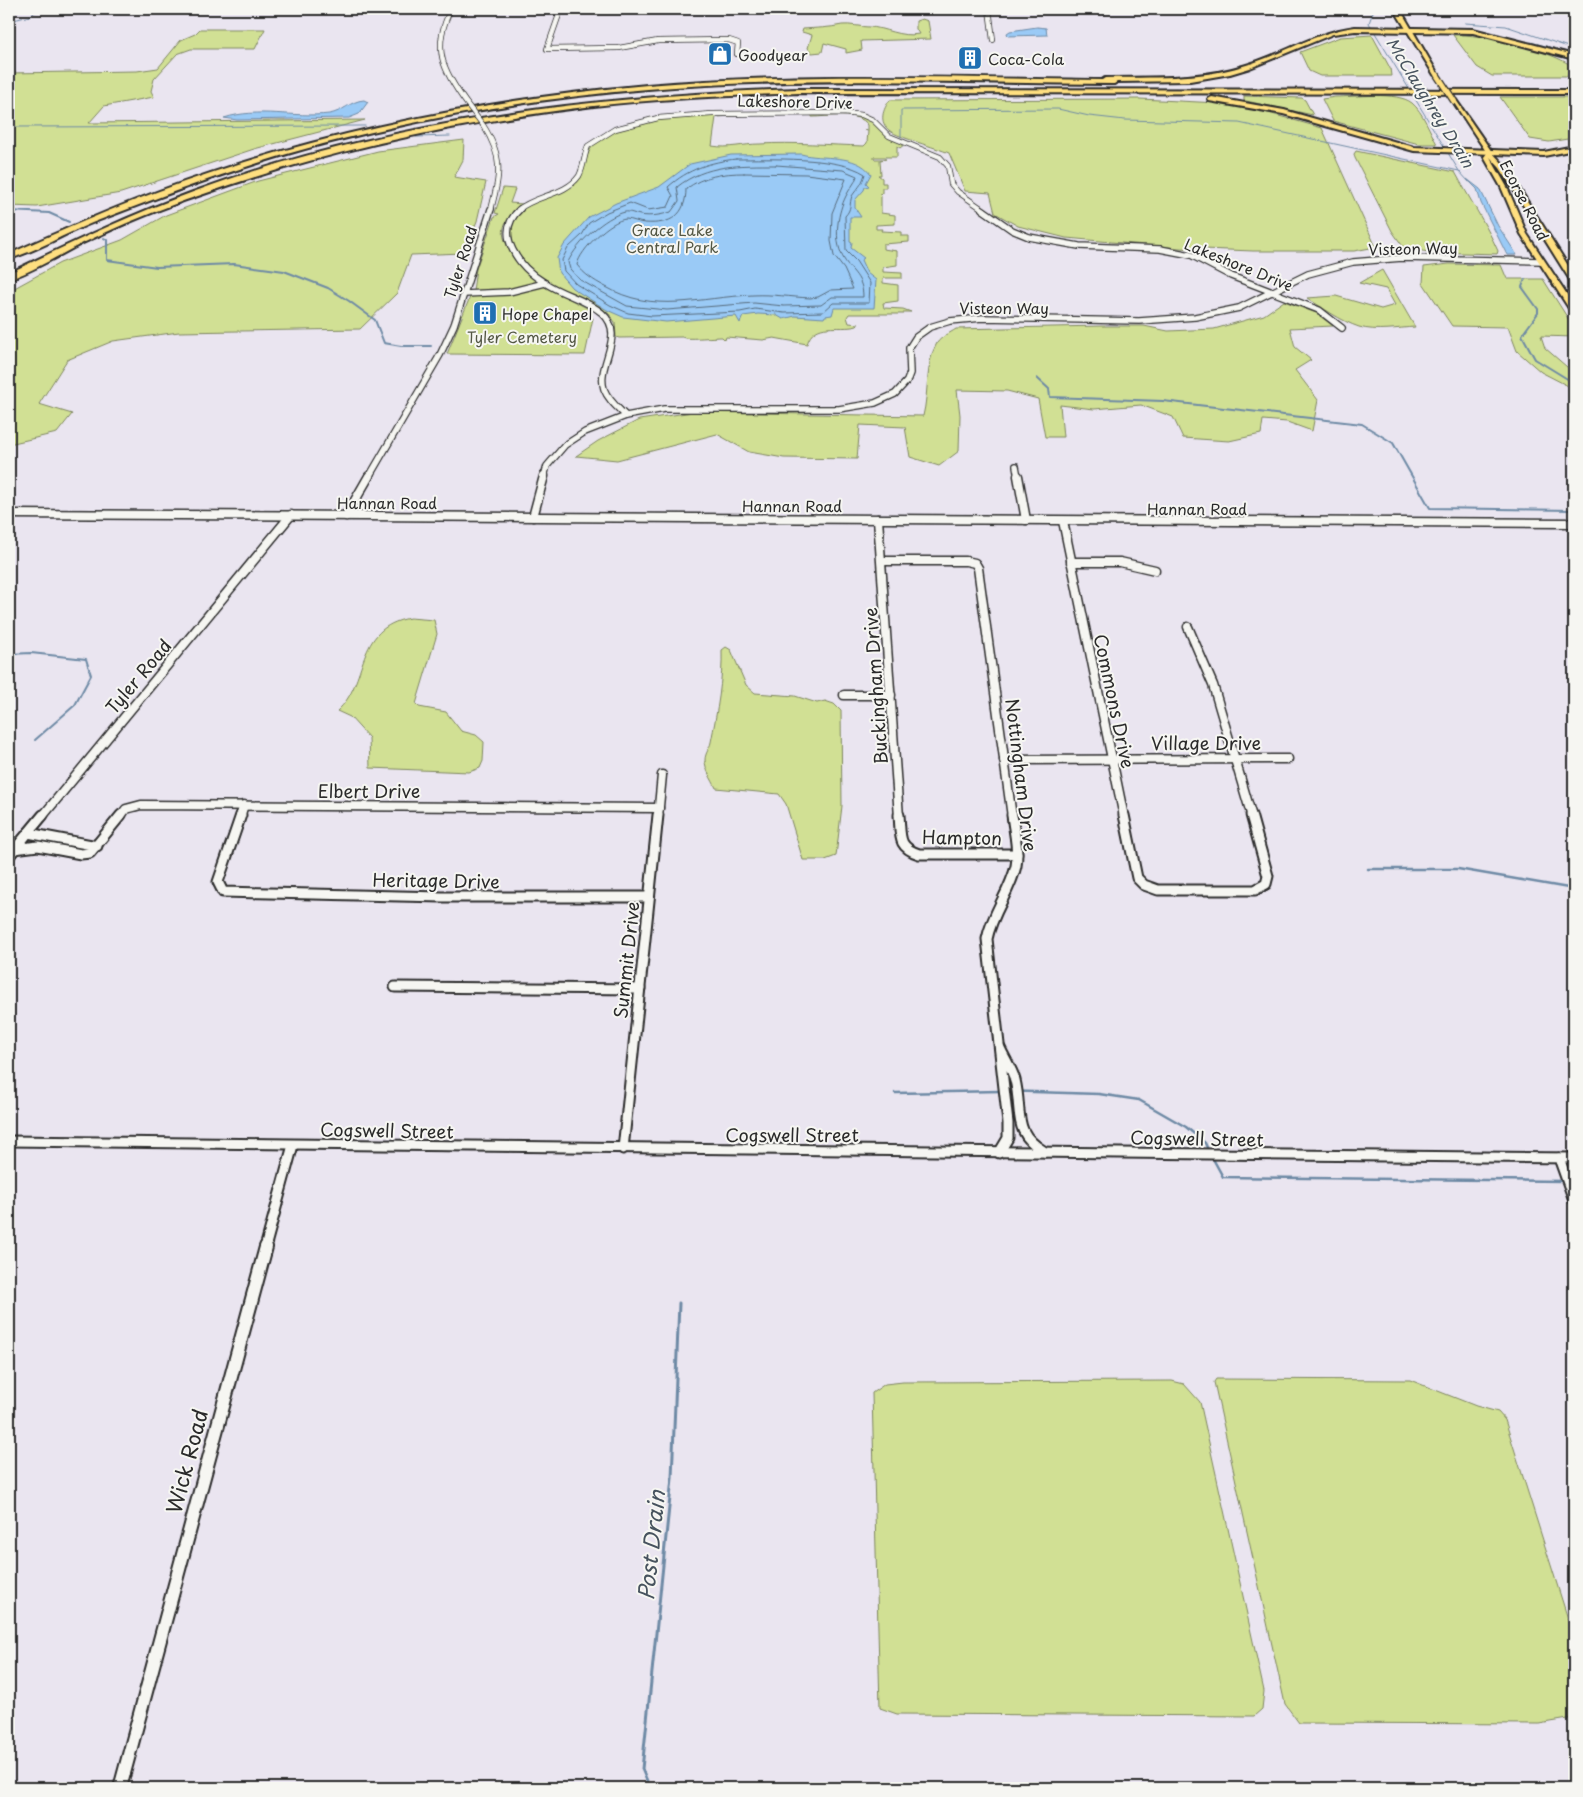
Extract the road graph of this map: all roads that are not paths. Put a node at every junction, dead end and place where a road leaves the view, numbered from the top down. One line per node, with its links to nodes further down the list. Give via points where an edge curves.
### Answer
1 (451, 9): 26 (street, Tyler Road, bridge, via 442,28 440,53 447,74 495,145 500,170 494,203)
2 (561, 9): 7 (street, via 547,49 619,48 658,41 730,40 738,43)
3 (989, 9): 6 (street)
4 (1397, 9): 5 (main road, Ecorse Road)
5 (1409, 29): 8 (highway, via 1478,32); 9 (highway, via 1360,28 1332,32 1248,67 1207,77); 16 (main road, Ecorse Road, bridge)
6 (993, 40)
7 (736, 54)
8 (1574, 58)
9 (1064, 82): 10 (highway); 19 (highway, via 719,83 598,92 490,106 358,133 232,167 127,204)
10 (1220, 82)
11 (1428, 82): 12 (highway)
12 (1457, 82)
13 (1009, 91): 14 (highway); 16 (highway, via 1167,95 1228,101 1301,116 1398,146); 22 (highway, via 799,91 684,95 567,106 443,126 320,154 213,187 119,223)
14 (1574, 92)
15 (1574, 148): 16 (highway, via 1544,154)
16 (1490, 153): 17 (main road, Ecorse Road, via 1487,158 1504,187); 18 (main road, Ecorse Road, via 1503,166)
17 (1524, 234): 18 (main road, via 1526,230 1532,230); 20 (main road, Ecorse Road)
18 (1545, 234): 23 (main road, Ecorse Road)
19 (9, 257)
20 (1541, 261): 21 (main road, Ecorse Road); 25 (street, Visteon Way, via 1367,260 1316,271)
21 (1549, 271): 27 (main road, via 1562,282); 28 (main road, Ecorse Road)
22 (9, 276)
23 (1574, 280)
24 (545, 283): 25 (street, Lakeshore Drive, via 511,249 507,236 509,225 522,207 578,178 588,146 598,139 615,130 658,118 712,114 843,113 869,118 889,136 940,157 948,166 952,185 958,192 1012,230 1079,246 1160,249 1185,254); 26 (street, via 509,292); 30 (street, Lakeshore Drive, via 596,309 609,320 612,334 602,382 607,395)
25 (1274, 293): 29 (street, Lakeshore Drive, via 1319,310); 30 (street, Visteon Way, via 1240,308 1176,319 975,318 941,323 921,333 912,342 910,375 902,388 886,399 862,406 833,409 677,408)
26 (464, 294): 34 (street, Tyler Road, via 440,356)
27 (1574, 301)
28 (1574, 310)
29 (1342, 328)
30 (626, 416): 35 (street, Visteon Way, via 585,432 558,452 543,474)
31 (1016, 466): 37 (street)
32 (9, 514): 33 (street, Hannan Road)
33 (291, 515): 34 (street, Hannan Road); 54 (street, Tyler Road)
34 (346, 516): 35 (street, Hannan Road)
35 (533, 517): 36 (street, Hannan Road)
36 (878, 519): 37 (street, Hannan Road); 40 (street, Buckingham Drive)
37 (1026, 520): 38 (street, Hannan Road)
38 (1063, 521): 39 (street, Hannan Road); 41 (street, Commons Drive)
39 (1574, 523)
40 (882, 561): 42 (street); 46 (street, Buckingham Drive)
41 (1071, 562): 43 (street, via 1120,562); 47 (street, Commons Drive)
42 (975, 563): 50 (street, Nottingham Drive)
43 (1155, 570)
44 (1188, 627): 48 (street, via 1213,685)
45 (844, 695): 46 (street)
46 (891, 695): 56 (street, Buckingham Drive, via 900,837)
47 (1111, 758): 48 (street, Village Drive); 48 (street, Commons Drive, via 1136,873 1144,885 1167,890 1255,890 1266,886 1268,872); 50 (street, Village Drive)
48 (1234, 758): 49 (street, Village Drive)
49 (1288, 759)
50 (1004, 760): 58 (street, Nottingham Drive)
51 (662, 775): 53 (street, Summit Drive)
52 (244, 805): 53 (street, Elbert Drive); 55 (street, Elbert Drive, via 132,806); 59 (street, via 218,882)
53 (659, 808): 60 (street, Summit Drive)
54 (28, 833): 55 (street); 57 (street, Tyler Road)
55 (95, 848): 57 (street, via 85,854 38,846)
56 (907, 850): 58 (street, Hampton, via 920,854)
57 (12, 853)
58 (1017, 854): 63 (street, Nottingham Drive, via 1013,878 990,920 988,930)
59 (223, 892): 60 (street, Heritage Drive)
60 (649, 897): 62 (street, Summit Drive)
61 (395, 987): 62 (street)
62 (640, 989): 66 (street, Summit Drive)
63 (998, 1046): 67 (street, Nottingham Drive, via 1008,1138); 68 (street, Nottingham Drive, via 1016,1082 1026,1140)
64 (9, 1141): 65 (street, Cogswell Street)
65 (293, 1145): 66 (street, Cogswell Street); 72 (street, Wick Road)
66 (623, 1149): 67 (street, Cogswell Street)
67 (999, 1152): 68 (street, Cogswell Street)
68 (1048, 1153): 69 (street, Cogswell Street)
69 (1558, 1158): 70 (street, Cogswell Street); 71 (street)
70 (1574, 1158)
71 (1574, 1200)
72 (120, 1788)

